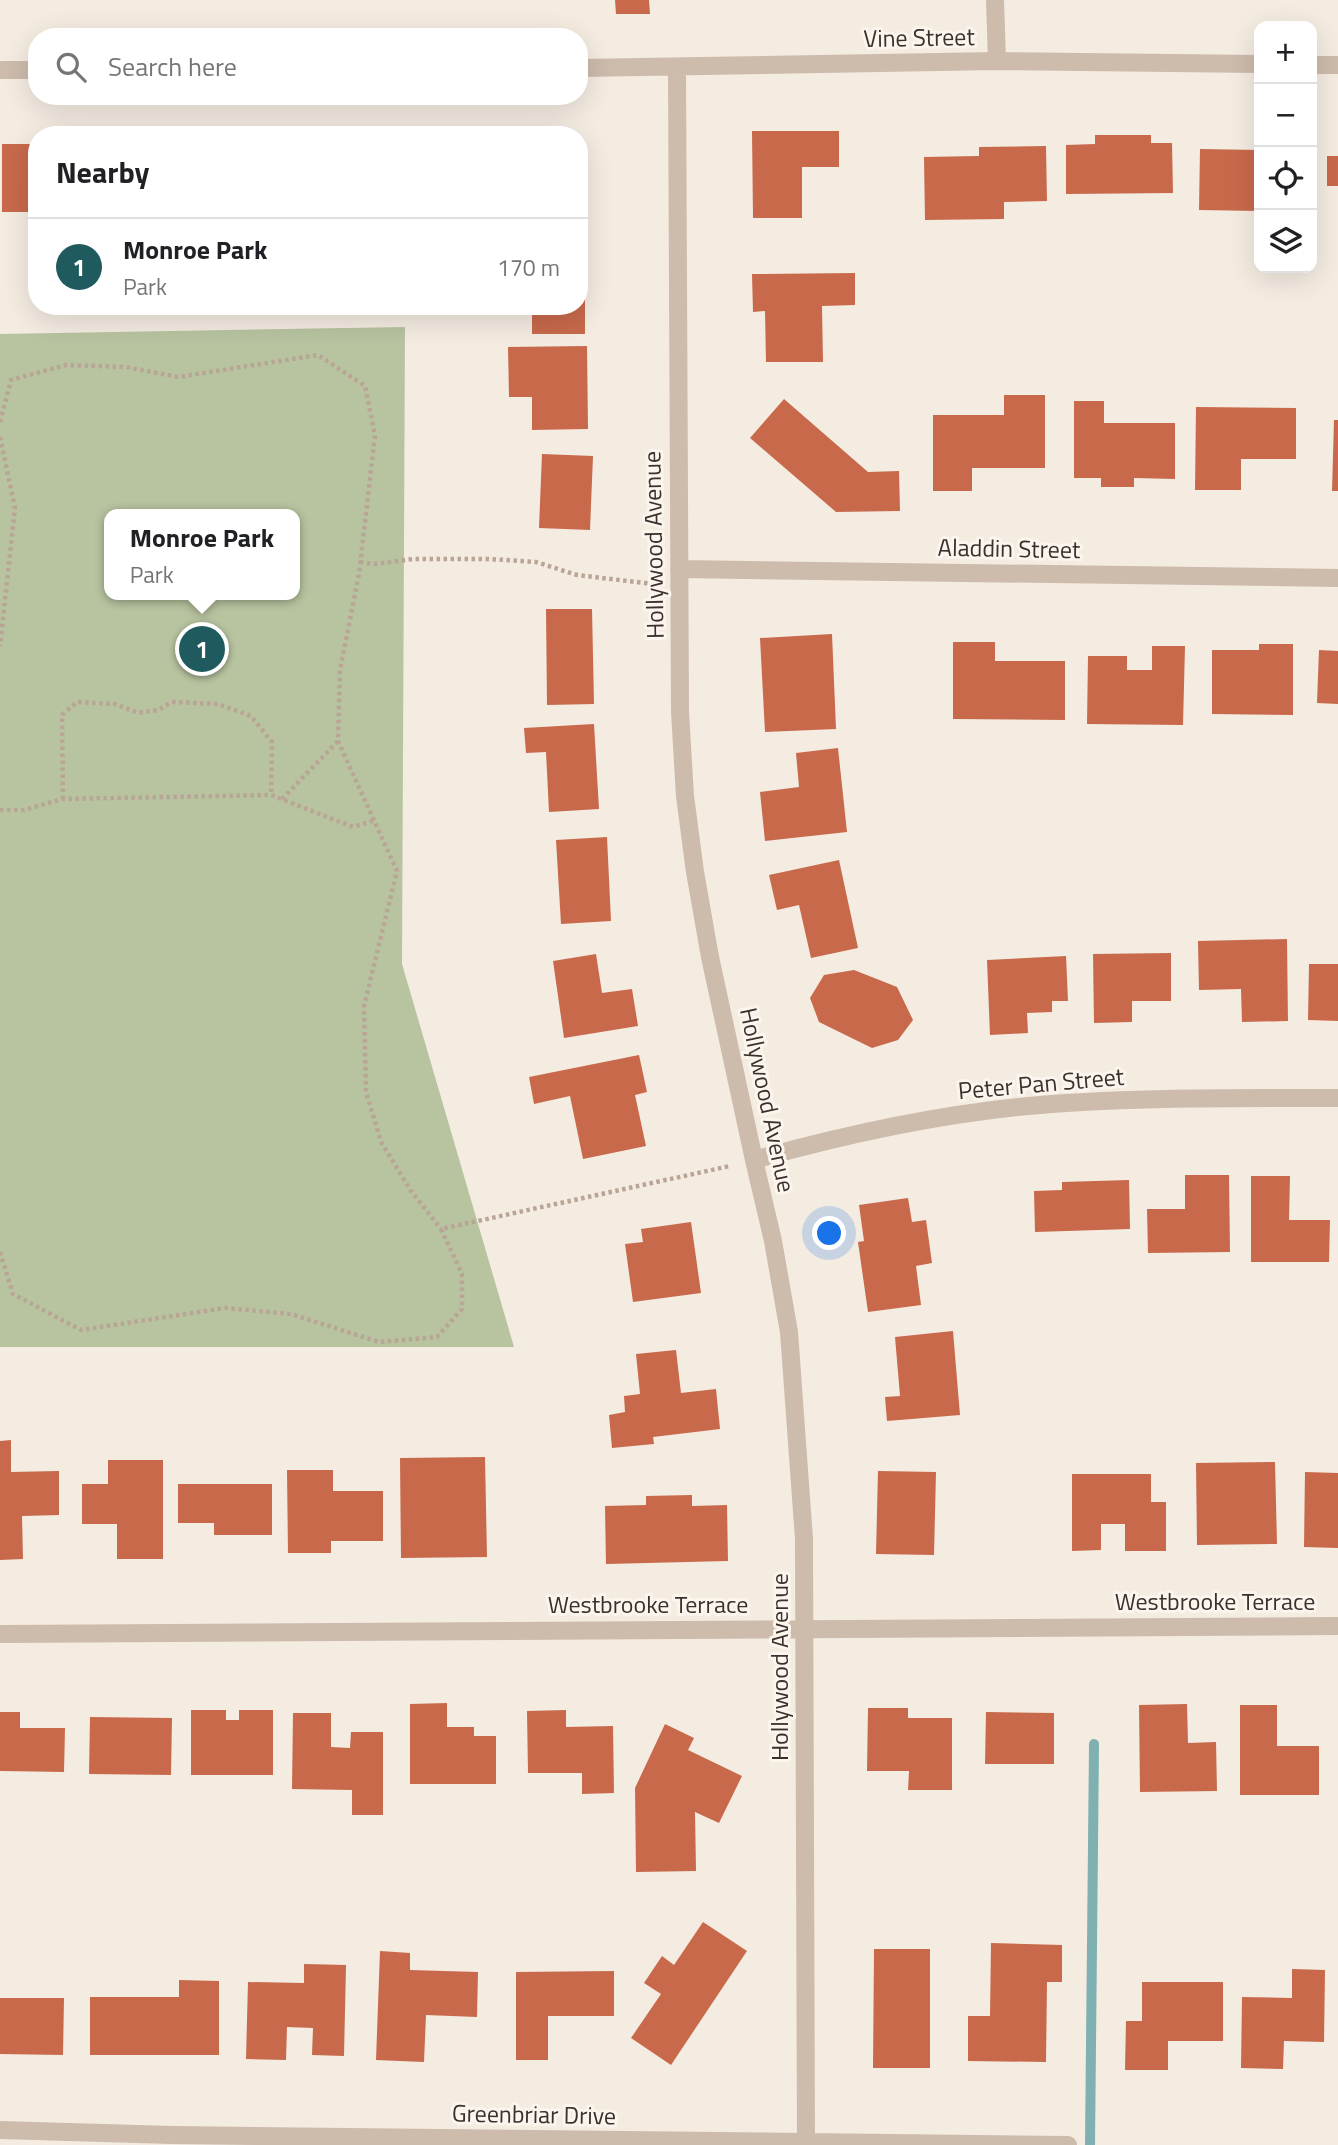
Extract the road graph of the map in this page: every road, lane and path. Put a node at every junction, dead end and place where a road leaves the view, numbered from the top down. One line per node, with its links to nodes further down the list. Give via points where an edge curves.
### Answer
1 (995, 0): 2 (street)
2 (997, 61): 3 (street, Vine Street); 6 (street, Vine Street)
3 (1254, 64)
4 (1317, 65): 5 (street)
5 (1338, 65)
6 (677, 66): 7 (street, Vine Street); 13 (street, Hollywood Avenue)
7 (588, 68)
8 (0, 70): 9 (street)
9 (28, 70)
10 (0, 422): 12 (path, via 11,380 66,365 126,367 178,377 318,355 365,386 375,435)
11 (0, 437): 15 (path, via 15,508)
12 (360, 562): 13 (path, via 490,559 536,562 601,579); 16 (path, via 340,670)
13 (679, 577): 14 (street, Aladdin Street); 23 (street, Hollywood Avenue, via 685,796 710,957)
14 (1338, 578)
15 (0, 646)
16 (338, 741): 19 (path); 21 (path)
17 (271, 795): 18 (path); 18 (path, via 272,742 251,716 218,704 172,702 138,713 115,704 77,702 62,715); 19 (path)
18 (63, 799): 20 (path, via 24,810)
19 (282, 799): 21 (path, via 353,827)
20 (0, 810)
21 (374, 820): 24 (path, via 397,871 364,1006 366,1092 381,1142)
22 (1338, 1098): 23 (street, Peter Pan Street, via 1038,1105 835,1138)
23 (754, 1160): 24 (path); 27 (street, Hollywood Avenue, via 789,1332 804,1539)
24 (441, 1228): 25 (path, via 463,1274 463,1309 437,1337 379,1342 291,1314 225,1308 81,1330 13,1294)
25 (0, 1252)
26 (1338, 1626): 27 (street, Westbrooke Terrace)
27 (805, 1629): 28 (street, Westbrooke Terrace); 30 (street, Hollywood Avenue)
28 (0, 1634)
29 (0, 2130): 30 (street, Greenbriar Drive)
30 (806, 2144): 31 (street, Greenbriar Drive)
31 (1067, 2145)

